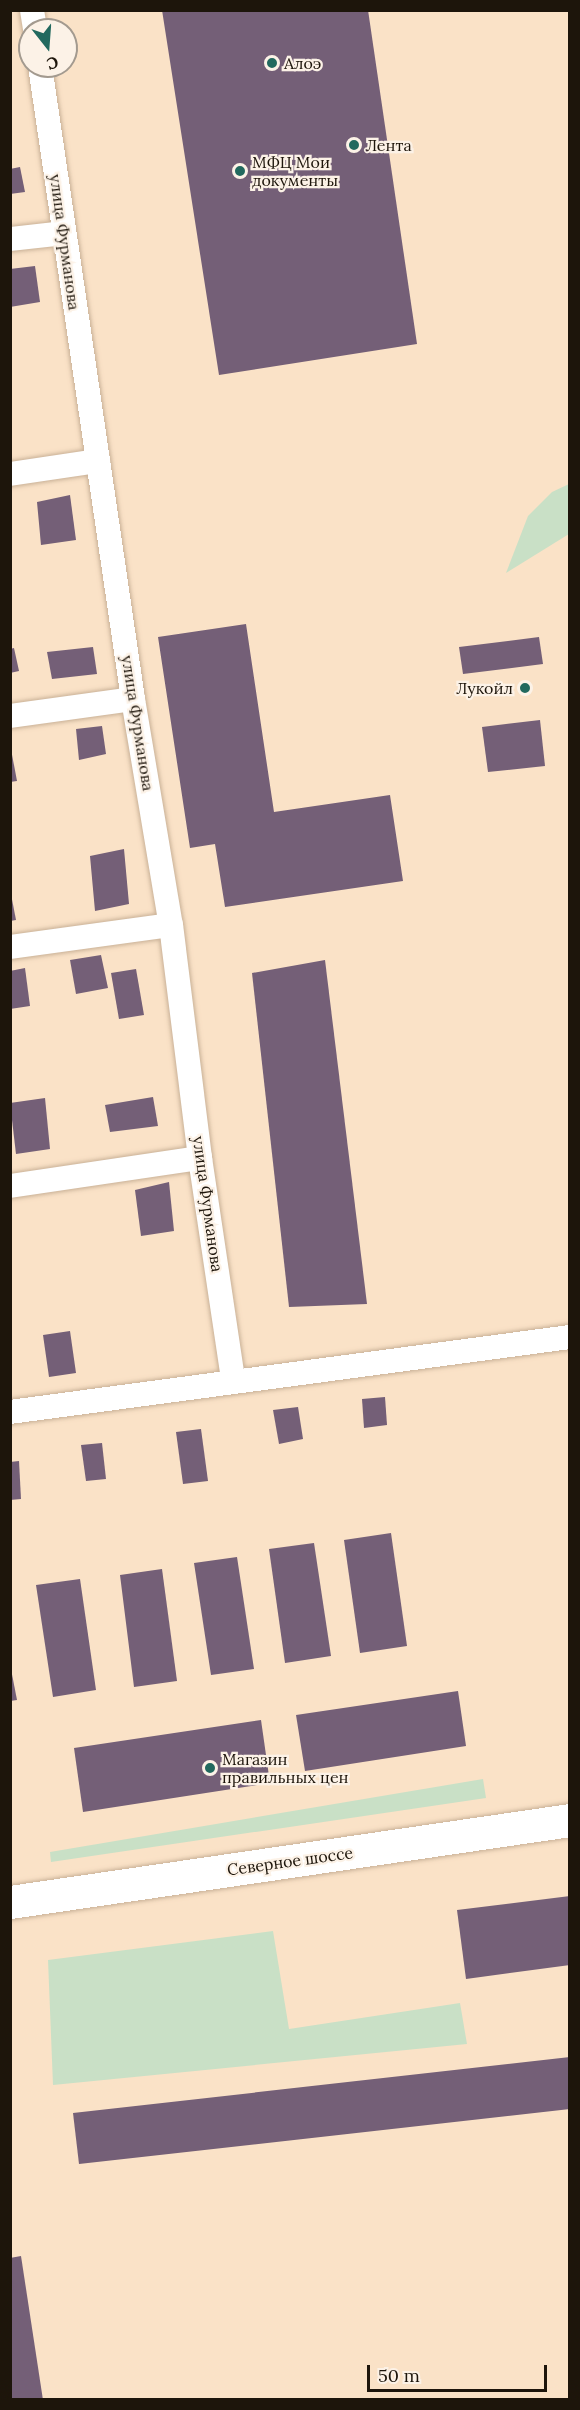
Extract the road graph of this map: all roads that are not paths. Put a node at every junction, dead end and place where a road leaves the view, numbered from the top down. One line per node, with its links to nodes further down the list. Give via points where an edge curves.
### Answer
1 (42, 78): 2 (street, улица Фурманова)
2 (64, 232): 3 (street); 4 (street, улица Фурманова)
3 (10, 239)
4 (98, 461): 5 (street); 6 (street, улица Фурманова)
5 (10, 474)
6 (133, 699): 7 (street); 8 (street, улица Фурманова)
7 (10, 716)
8 (171, 925): 9 (street); 10 (street, улица Фурманова)
9 (10, 947)
10 (200, 1158): 11 (street); 13 (street, улица Фурманова)
11 (10, 1186)
12 (570, 1337): 13 (street)
13 (233, 1380): 14 (street)
14 (10, 1412)
15 (570, 1820): 16 (main road, Северное шоссе)
16 (10, 1902)

